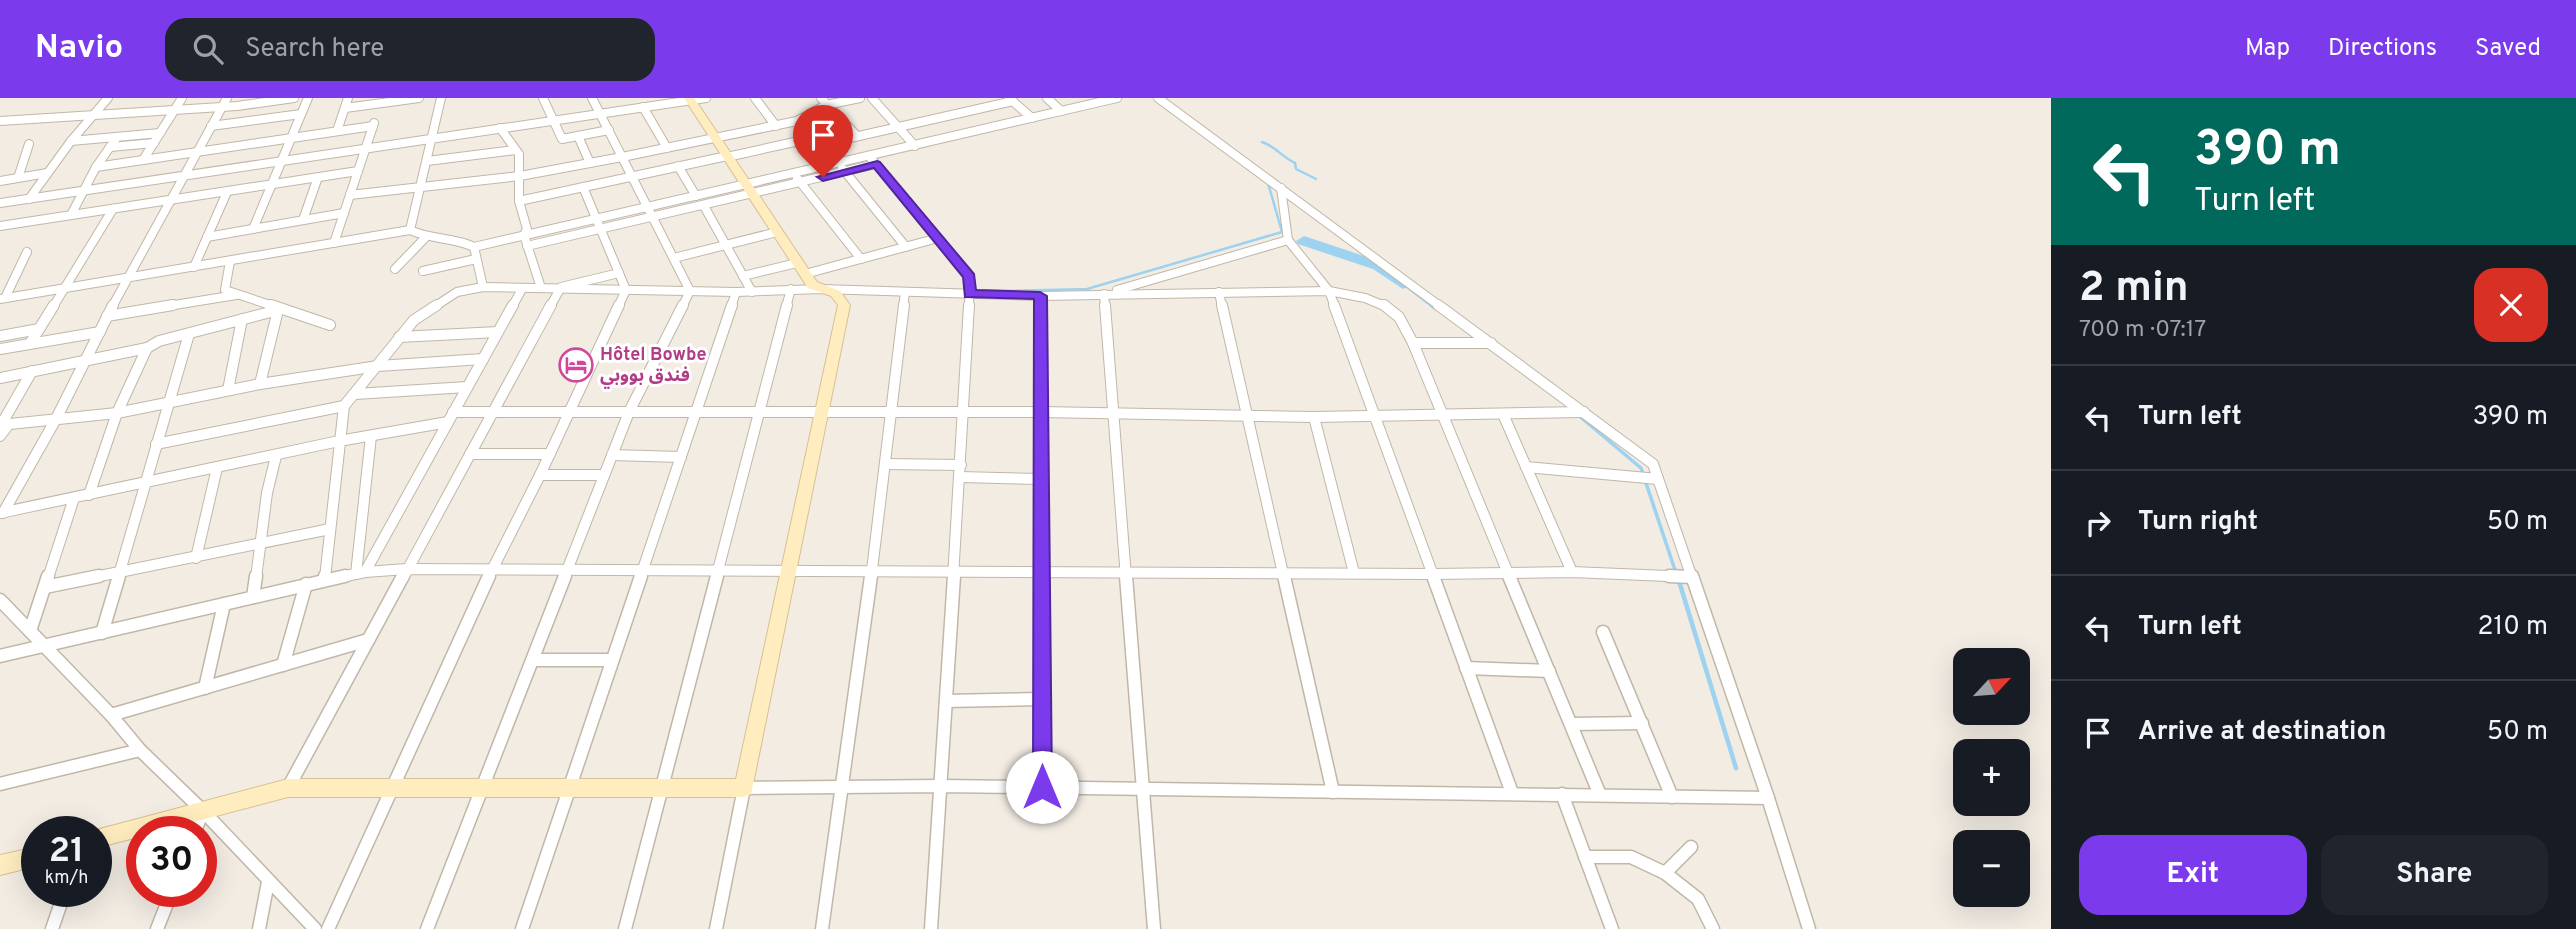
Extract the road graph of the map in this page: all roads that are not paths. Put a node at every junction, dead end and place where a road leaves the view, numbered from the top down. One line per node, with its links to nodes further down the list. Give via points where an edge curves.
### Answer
1 (108, 98): 28 (street)
2 (182, 98): 23 (street)
3 (239, 98): 20 (street)
4 (294, 98): 20 (street, via 237,106)
5 (308, 98): 29 (street)
6 (348, 98): 24 (street)
7 (419, 98): 24 (street)
8 (442, 98): 45 (street)
9 (543, 98): 31 (street)
10 (592, 98): 27 (street)
11 (755, 98): 33 (street)
12 (821, 98): 21 (street)
13 (860, 98): 21 (street)
14 (872, 98): 35 (street)
15 (1047, 98): 26 (street)
16 (1117, 98): 26 (street)
17 (1158, 98): 80 (street)
18 (695, 99): 22 (street); 46 (street)
19 (1011, 100): 25 (street); 30 (street)
20 (224, 101): 23 (street); 34 (street)
21 (827, 105): 33 (street); 42 (street)
22 (643, 107): 27 (street); 52 (street)
23 (176, 108): 28 (street); 40 (street)
24 (345, 108): 39 (street)
25 (973, 110): 35 (street); 37 (street)
26 (1061, 111): 30 (street)
27 (601, 113): 31 (street); 38 (street)
28 (94, 114): 32 (street); 47 (street)
29 (301, 114): 34 (street); 44 (street)
30 (1032, 118): 37 (street)
31 (553, 120): 36 (street); 41 (street, via 562,139)
32 (0, 121)
33 (776, 126): 46 (street)
34 (211, 127): 55 (street)
35 (898, 127): 42 (street); 50 (street)
36 (500, 128): 45 (street); 54 (street)
37 (991, 128): 50 (street)
38 (609, 130): 41 (street); 57 (street)
39 (337, 131): 44 (street); 53 (street, via 374,124)
40 (160, 133): 43 (street); 48 (street)
41 (578, 136): 62 (street)
42 (857, 136): 56 (street, via 828,142 808,139)
43 (117, 137): 47 (street); 51 (street)
44 (291, 138): 55 (street); 60 (street)
45 (432, 138): 53 (street); 61 (street)
46 (715, 139): 52 (street); 56 (street)
47 (71, 141): 68 (street)
48 (154, 143): 51 (street); 58 (street)
49 (29, 144): 74 (street)
50 (915, 146): 59 (street)
51 (110, 147): 65 (street)
52 (667, 148): 57 (street)
53 (366, 149): 60 (street); 66 (street)
54 (515, 150): 61 (street); 71 (street)
55 (197, 152): 58 (street); 70 (street)
56 (727, 156): 64 (street); 81 (street)
57 (622, 157): 62 (street); 72 (street)
58 (143, 160): 65 (street)
59 (873, 160): 63 (street); 67 (street); 104 (street)
60 (282, 161): 70 (street); 77 (street)
61 (427, 161): 78 (street)
62 (590, 163): 71 (street)
63 (838, 163): 67 (street); 69 (street)
64 (678, 166): 72 (street); 85 (street)
65 (96, 167): 82 (street)
66 (358, 172): 73 (street); 84 (street)
67 (845, 172): 76 (street); 111 (street)
68 (47, 173): 74 (street); 86 (street)
69 (793, 174): 76 (street); 81 (street)
70 (185, 175): 82 (street); 87 (street)
71 (520, 176): 78 (street); 88 (street)
72 (633, 176): 79 (street); 92 (street)
73 (318, 177): 77 (street); 96 (street)
74 (18, 178): 75 (street)
75 (0, 181)
76 (801, 183): 81 (street); 115 (street)
77 (272, 185): 83 (street); 98 (street)
78 (421, 187): 84 (street); 100 (street)
79 (583, 187): 88 (street); 95 (street)
80 (1280, 188): 106 (street); 155 (street)
81 (749, 190): 85 (street); 90 (street); 101 (street)
82 (83, 191): 86 (street); 94 (street)
83 (227, 191): 87 (street); 103 (street)
84 (350, 195): 93 (street)
85 (696, 196): 92 (street)
86 (29, 199): 89 (street)
87 (171, 200): 91 (street); 123 (street)
88 (519, 201): 102 (street, via 527,229)
89 (0, 203)
90 (704, 206): 92 (street); 108 (street)
91 (113, 209): 94 (street); 127 (street)
92 (652, 212): 95 (street); 99 (street); 113 (street)
93 (344, 213): 96 (street); 107 (street)
94 (71, 215): 97 (street)
95 (597, 219): 99 (street); 102 (street)
96 (303, 220): 98 (street)
97 (0, 226)
98 (253, 229): 103 (street)
99 (601, 229): 109 (street); 121 (street)
100 (410, 230): 105 (street); 107 (street)
101 (777, 232): 108 (street); 119 (street)
102 (524, 235): 109 (street); 110 (street)
103 (207, 237): 117 (street)
104 (938, 238): 111 (street); 138 (street, via 970,276)
105 (424, 239): 110 (street, via 467,242); 118 (street)
106 (1288, 240): 133 (street); 139 (street)
107 (334, 243): 116 (street)
108 (725, 245): 113 (street); 122 (street)
109 (527, 246): 126 (street)
110 (474, 247): 114 (street)
111 (906, 247): 115 (street)
112 (27, 252): 142 (street)
113 (674, 258): 132 (street)
114 (476, 259): 120 (street); 124 (street)
115 (861, 259): 119 (street)
116 (230, 261): 117 (street); 140 (street, via 225,290)
117 (194, 267): 123 (street)
118 (395, 269)
119 (801, 269): 122 (street); 130 (street, via 812,285)
120 (424, 271)
121 (619, 273): 125 (street); 131 (street)
122 (743, 276): 135 (street)
123 (127, 278): 127 (street); 144 (street)
124 (483, 287): 128 (street); 152 (street, via 457,292 414,320)
125 (561, 287): 126 (street); 131 (street); 173 (street)
126 (541, 288): 128 (street)
127 (63, 289): 142 (street); 147 (street)
128 (522, 289): 149 (street)
129 (791, 289): 130 (street); 135 (street); 172 (street)
130 (821, 289): 137 (street); 176 (street, via 841,297 844,305)
131 (626, 290): 132 (street); 174 (street)
132 (690, 291): 134 (street); 175 (street)
133 (1329, 291): 136 (street); 154 (street, via 1380,303 1399,315); 186 (street)
134 (736, 292): 135 (street); 171 (street)
135 (752, 292)
136 (1219, 292): 139 (street); 185 (street)
137 (905, 293): 138 (street); 180 (street)
138 (970, 294): 141 (street); 181 (street)
139 (1104, 294): 141 (street); 182 (street)
140 (237, 295): 143 (street); 144 (street)
141 (1040, 296): 177 (street)
142 (3, 299)
143 (278, 310): 145 (street); 146 (street); 163 (street)
144 (107, 316): 148 (street)
145 (242, 319): 150 (street); 165 (street)
146 (330, 325)
147 (39, 329): 151 (street); 153 (street)
148 (100, 332): 153 (street); 159 (street)
149 (498, 332): 152 (street); 158 (street)
150 (189, 334): 156 (street); 168 (street)
151 (0, 336)
152 (399, 337): 160 (street)
153 (31, 342): 157 (street)
154 (1413, 343): 155 (street); 183 (street)
155 (1490, 343): 178 (street)
156 (147, 348): 159 (street); 179 (street)
157 (0, 349)
158 (483, 359): 160 (street); 164 (street)
159 (85, 360): 161 (street); 189 (street)
160 (377, 366): 163 (street); 166 (street)
161 (32, 371): 162 (street); 167 (street)
162 (0, 378)
163 (260, 384): 165 (street)
164 (467, 387): 166 (street); 187 (street)
165 (228, 390): 168 (street)
166 (355, 394): 170 (street)
167 (15, 401): 169 (street); 190 (street)
168 (169, 402): 179 (street); 194 (street)
169 (0, 404)
170 (345, 406): 193 (street); 194 (street)
171 (696, 411): 172 (street); 175 (street); 199 (street)
172 (760, 411): 176 (street); 219 (street)
173 (493, 412): 174 (street); 187 (street); 195 (street)
174 (569, 412): 175 (street); 196 (street)
175 (629, 412): 197 (street)
176 (822, 412): 180 (street); 222 (street)
177 (1041, 412): 181 (street); 182 (street); 207 (street)
178 (1584, 412): 184 (street); 206 (street, via 1653,464)
179 (117, 413): 189 (street); 209 (street)
180 (891, 413): 181 (street); 200 (street)
181 (964, 413): 203 (street)
182 (1113, 413): 185 (street); 228 (street)
183 (1442, 414): 184 (street); 186 (street); 231 (street)
184 (1503, 414): 201 (street)
185 (1247, 416): 188 (street); 225 (street)
186 (1373, 416): 188 (street); 230 (street)
187 (450, 417): 192 (street); 227 (street)
188 (1314, 417): 229 (street)
189 (57, 419): 190 (street); 211 (street)
190 (3, 424): 191 (street)
191 (0, 436)
192 (371, 436): 193 (street); 227 (street)
193 (339, 441): 198 (street); 212 (street)
194 (156, 444): 208 (street)
195 (470, 454): 196 (street); 215 (street)
196 (550, 454): 204 (street)
197 (612, 455): 199 (street); 205 (street)
198 (275, 456): 202 (street); 213 (street)
199 (681, 457): 218 (street)
200 (885, 464): 203 (street); 221 (street)
201 (1526, 467): 206 (street); 226 (street)
202 (218, 468): 208 (street); 214 (street)
203 (960, 471): 207 (street); 223 (street)
204 (540, 475): 205 (street); 216 (street)
205 (604, 475): 217 (street)
206 (1654, 478): 232 (street)
207 (1041, 479): 224 (street)
208 (146, 483): 209 (street); 220 (street)
209 (89, 495): 210 (street)
210 (74, 498): 211 (street); 235 (street)
211 (1, 513)
212 (330, 530): 213 (street); 233 (street)
213 (260, 544): 214 (street); 236 (street)
214 (196, 558): 220 (street)
215 (407, 569): 216 (street); 227 (street); 242 (street)
216 (492, 569): 217 (street); 262 (street)
217 (568, 569): 218 (street); 245 (street)
218 (643, 569): 219 (street); 246 (street)
219 (718, 569): 222 (street); 265 (street)
220 (120, 570): 235 (street); 241 (street)
221 (872, 570): 222 (street); 223 (street); 259 (street)
222 (789, 571): 263 (street)
223 (954, 571): 224 (street); 252 (street)
224 (1042, 572): 228 (street); 251 (street)
225 (1283, 572): 228 (street); 229 (street); 268 (street)
226 (1572, 572): 231 (street); 232 (street)
227 (360, 573): 233 (street)
228 (1126, 573): 267 (street)
229 (1354, 573): 230 (street)
230 (1432, 574): 231 (street); 248 (street)
231 (1510, 574): 249 (street)
232 (1692, 577): 273 (street)
233 (325, 580): 234 (street)
234 (306, 584): 236 (street); 247 (street)
235 (45, 587): 239 (street)
236 (253, 597): 238 (street)
237 (0, 600): 239 (street)
238 (224, 604): 241 (street); 250 (street)
239 (30, 631): 243 (street)
240 (1603, 632): 254 (street)
241 (102, 633): 243 (street)
242 (369, 640): 247 (street); 261 (street)
243 (45, 646): 244 (street); 253 (street)
244 (0, 656)
245 (533, 660): 246 (street); 266 (street)
246 (612, 660): 264 (street)
247 (283, 665): 250 (street)
248 (1466, 668): 249 (street); 269 (street)
249 (1549, 671): 255 (street)
250 (205, 688): 253 (street)
251 (1042, 699): 252 (street); 260 (street)
252 (946, 701): 258 (street)
253 (111, 715): 256 (street)
254 (1642, 723): 255 (street); 272 (street)
255 (1571, 724): 271 (street)
256 (140, 750): 257 (street); 274 (street)
257 (0, 784)
258 (940, 786): 259 (street); 260 (street); 295 (street)
259 (842, 787): 263 (street); 294 (street)
260 (1042, 787): 267 (street)
261 (288, 788): 262 (street); 274 (street)
262 (391, 788): 266 (street); 289 (street)
263 (744, 788): 265 (street); 293 (street)
264 (568, 789): 265 (street); 266 (street); 291 (street)
265 (661, 789): 292 (street)
266 (483, 790): 290 (street)
267 (1143, 790): 268 (street); 296 (street)
268 (1333, 792): 269 (street)
269 (1512, 793): 270 (street)
270 (1562, 794): 271 (street); 278 (street)
271 (1600, 794): 272 (street)
272 (1672, 797): 273 (street)
273 (1768, 798): 299 (street)
274 (203, 811): 275 (street); 276 (street); 282 (street)
275 (201, 816)
276 (112, 835)
277 (1691, 847): 281 (street)
278 (1586, 858): 281 (street, via 1631,857); 297 (street)
279 (21, 860): 280 (street)
280 (0, 865)
281 (1665, 873): 298 (street, via 1698,899)
282 (268, 882): 287 (street); 288 (street)
283 (60, 907): 285 (street)
284 (166, 907): 286 (street)
285 (52, 929)
286 (157, 929)
287 (259, 929)
288 (315, 929)
289 (328, 929)
290 (427, 929)
291 (522, 929)
292 (625, 929)
293 (716, 929)
294 (822, 929)
295 (931, 929)
296 (1154, 929)
297 (1612, 929)
298 (1713, 929)
299 (1809, 929)

